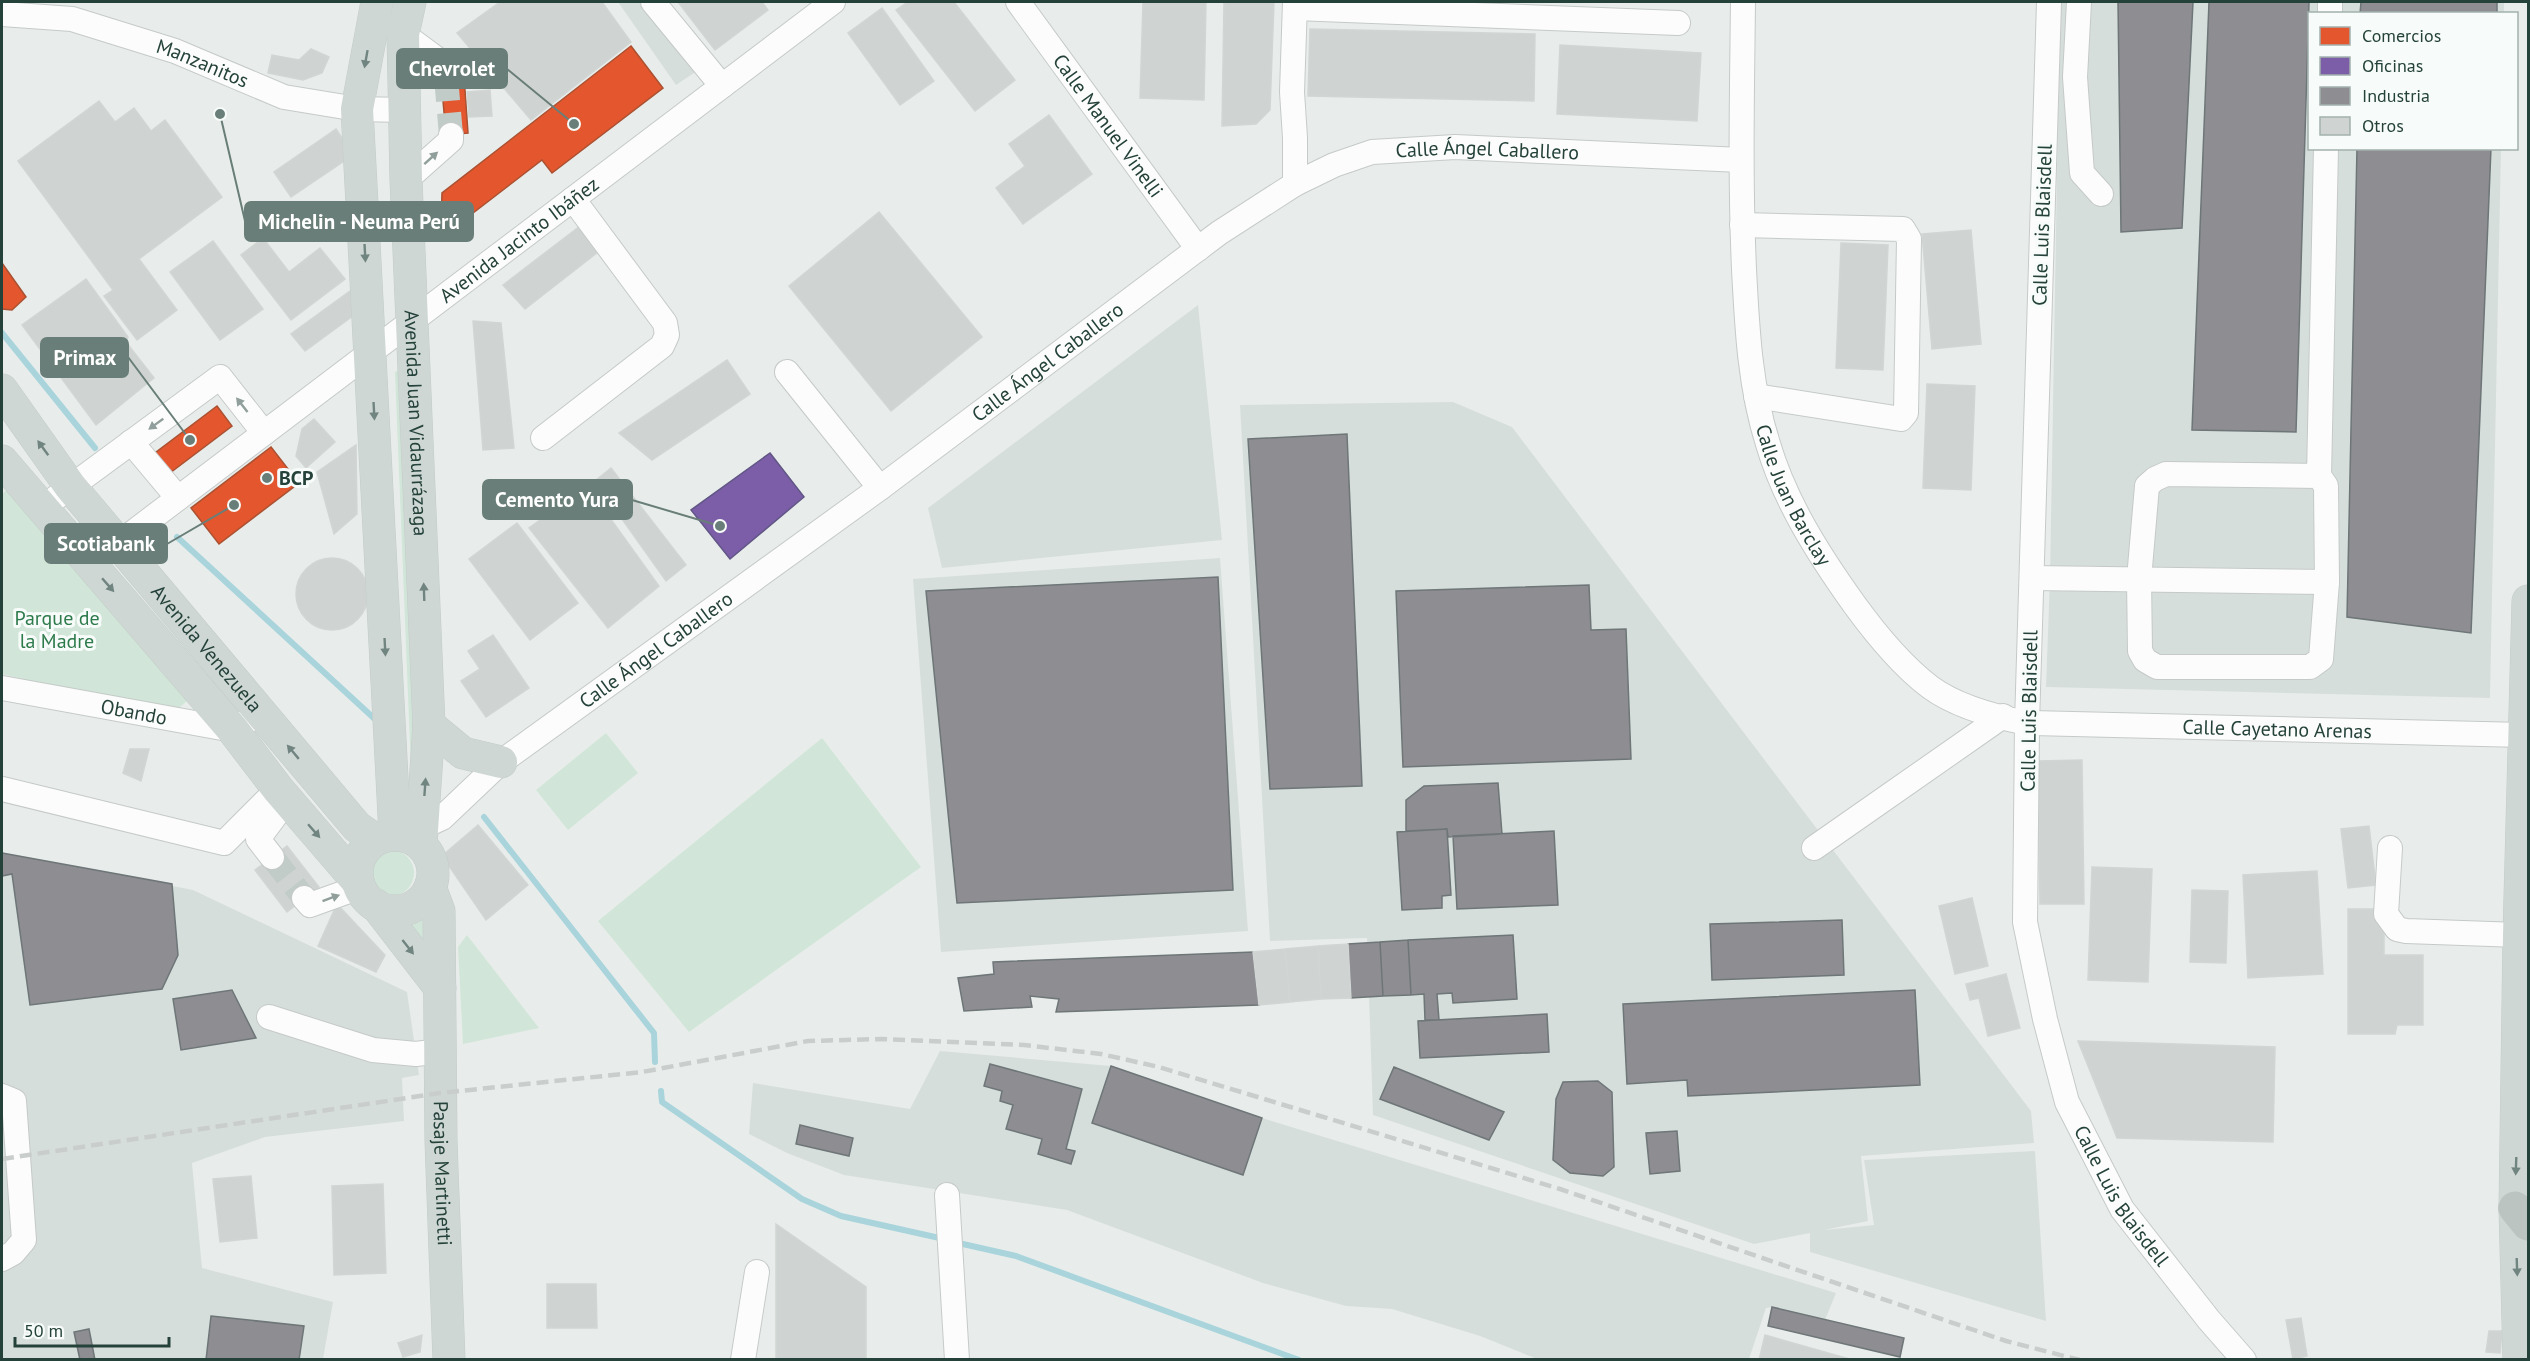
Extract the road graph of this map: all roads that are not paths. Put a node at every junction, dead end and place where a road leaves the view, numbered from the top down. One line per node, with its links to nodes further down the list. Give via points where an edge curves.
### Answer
1 (377, 2): 17 (main road, Avenida Juan Vidaurrázaga, one-way to 17)
2 (410, 2): 14 (main road, Avenida Juan Vidaurrázaga)
3 (652, 2): 16 (street)
4 (833, 2): 16 (street, Avenida Jacinto Ibáñez)
5 (1018, 2): 27 (street, Calle Manuel Vinelli)
6 (1743, 2): 21 (street, Calle Juan Barclay)
7 (2049, 2): 45 (street, Calle Luis Blaisdell)
8 (2079, 2): 24 (street, via 2075,77 2082,173)
9 (1295, 5): 10 (street); 23 (street)
10 (1595, 10): 13 (street)
11 (88, 12): 12 (street, Manzanitos, via 72,19); 17 (street, Manzanitos, via 284,97)
12 (2, 14)
13 (1667, 15)
14 (403, 34): 15 (street, via 445,65); 18 (main road, Avenida Juan Vidaurrázaga)
15 (446, 77)
16 (722, 86): 25 (street, Avenida Jacinto Ibáñez)
17 (357, 110): 18 (street, Manzanitos); 29 (main road, Avenida Juan Vidaurrázaga, one-way to 29)
18 (405, 110): 22 (main road, Avenida Juan Vidaurrázaga)
19 (451, 135): 22 (street, one-way to 19, via 451,140)
20 (2326, 150): 39 (street)
21 (1741, 160): 23 (street, Calle Ángel Caballero, via 1409,148 1372,152); 26 (street, Calle Juan Barclay)
22 (406, 180): 28 (main road, Avenida Juan Vidaurrázaga)
23 (1295, 184): 27 (street, Calle Ángel Caballero)
24 (2101, 194)
25 (573, 199): 28 (street, Avenida Jacinto Ibáñez); 34 (street, via 664,323 667,334 662,346)
26 (1742, 225): 32 (street, Calle Juan Barclay, via 1747,339); 32 (street, via 1903,229 1909,239 1906,413 1901,419)
27 (1198, 249): 41 (street, Calle Ángel Caballero)
28 (413, 320): 29 (street, Avenida Jacinto Ibáñez); 36 (main road, Avenida Juan Vidaurrázaga)
29 (371, 352): 33 (street, Avenida Jacinto Ibáñez); 37 (main road, Avenida Juan Vidaurrázaga, one-way to 37)
30 (787, 372): 41 (street)
31 (2, 390): 40 (main road, Avenida Venezuela, one-way to 31)
32 (1756, 396): 51 (street, Calle Juan Barclay, via 1768,445 1790,499 1822,560 1865,619 1931,688 1971,708)
33 (264, 433): 35 (street, one-way to 35, via 220,378); 42 (street, Avenida Jacinto Ibáñez)
34 (543, 438)
35 (131, 442): 40 (street); 42 (street)
36 (418, 451): 37 (main road); 53 (main road, Avenida Juan Vidaurrázaga, one-way to 36)
37 (376, 453): 59 (main road, Avenida Juan Vidaurrázaga, one-way to 59)
38 (2, 461): 43 (main road, Avenida Venezuela)
39 (2319, 476): 46 (street, via 2166,474 2155,479 2147,486); 47 (street, via 2326,486)
40 (70, 486): 43 (street); 44 (main road, Avenida Venezuela)
41 (880, 488): 56 (street, Calle Ángel Caballero)
42 (178, 498): 44 (street, Avenida Jacinto Ibáñez)
43 (42, 508): 54 (main road, Avenida Venezuela, one-way to 54)
44 (118, 543): 50 (main road, Avenida Venezuela)
45 (2032, 578): 46 (street); 52 (street, Calle Luis Blaisdell)
46 (2139, 579): 47 (street); 47 (street, via 2140,651 2145,660 2157,667 2310,667 2321,659)
47 (2327, 582)
48 (2529, 601): 55 (main road)
49 (2, 688): 54 (street, Obando)
50 (261, 713): 54 (street); 59 (main road, Avenida Venezuela, one-way to 50, via 357,827)
51 (2003, 716): 52 (street, Calle Juan Barclay); 60 (street)
52 (2028, 723): 55 (street, Calle Cayetano Arenas); 77 (street, Calle Luis Blaisdell, via 2025,922 2067,1102 2122,1209)
53 (429, 725): 56 (main road, via 463,753); 59 (main road, Avenida Juan Vidaurrázaga, one-way to 53)
54 (232, 730): 58 (main road, Avenida Venezuela)
55 (2527, 735): 65 (main road)
56 (501, 762): 59 (street, Calle Ángel Caballero)
57 (2, 789): 58 (street, via 224,843)
58 (282, 794): 62 (street, via 258,839); 63 (main road, Avenida Venezuela, one-way to 63)
59 (415, 843): 63 (main road, via 362,854 357,872); 63 (main road, via 423,898 413,906 388,910); 66 (main road, Pasaje Martinetti, via 439,911)
60 (1814, 848)
61 (2390, 848): 65 (street, via 2386,914 2397,928 2406,932)
62 (272, 857)
63 (365, 891): 64 (street, one-way to 63, via 310,905); 66 (main road, one-way to 66)
64 (304, 898)
65 (2519, 935): 71 (main road, one-way to 71)
66 (440, 988): 68 (main road, Pasaje Martinetti)
67 (269, 1017): 68 (street, via 373,1050)
68 (439, 1052): 74 (main road, Pasaje Martinetti)
69 (2, 1096): 72 (street, via 14,1101 24,1240 14,1253)
70 (947, 1195): 76 (street)
71 (2522, 1216): 78 (main road, one-way to 78)
72 (2, 1259)
73 (757, 1272): 75 (street)
74 (449, 1359)
75 (743, 1359)
76 (957, 1359)
77 (2244, 1359)
78 (2519, 1359)

